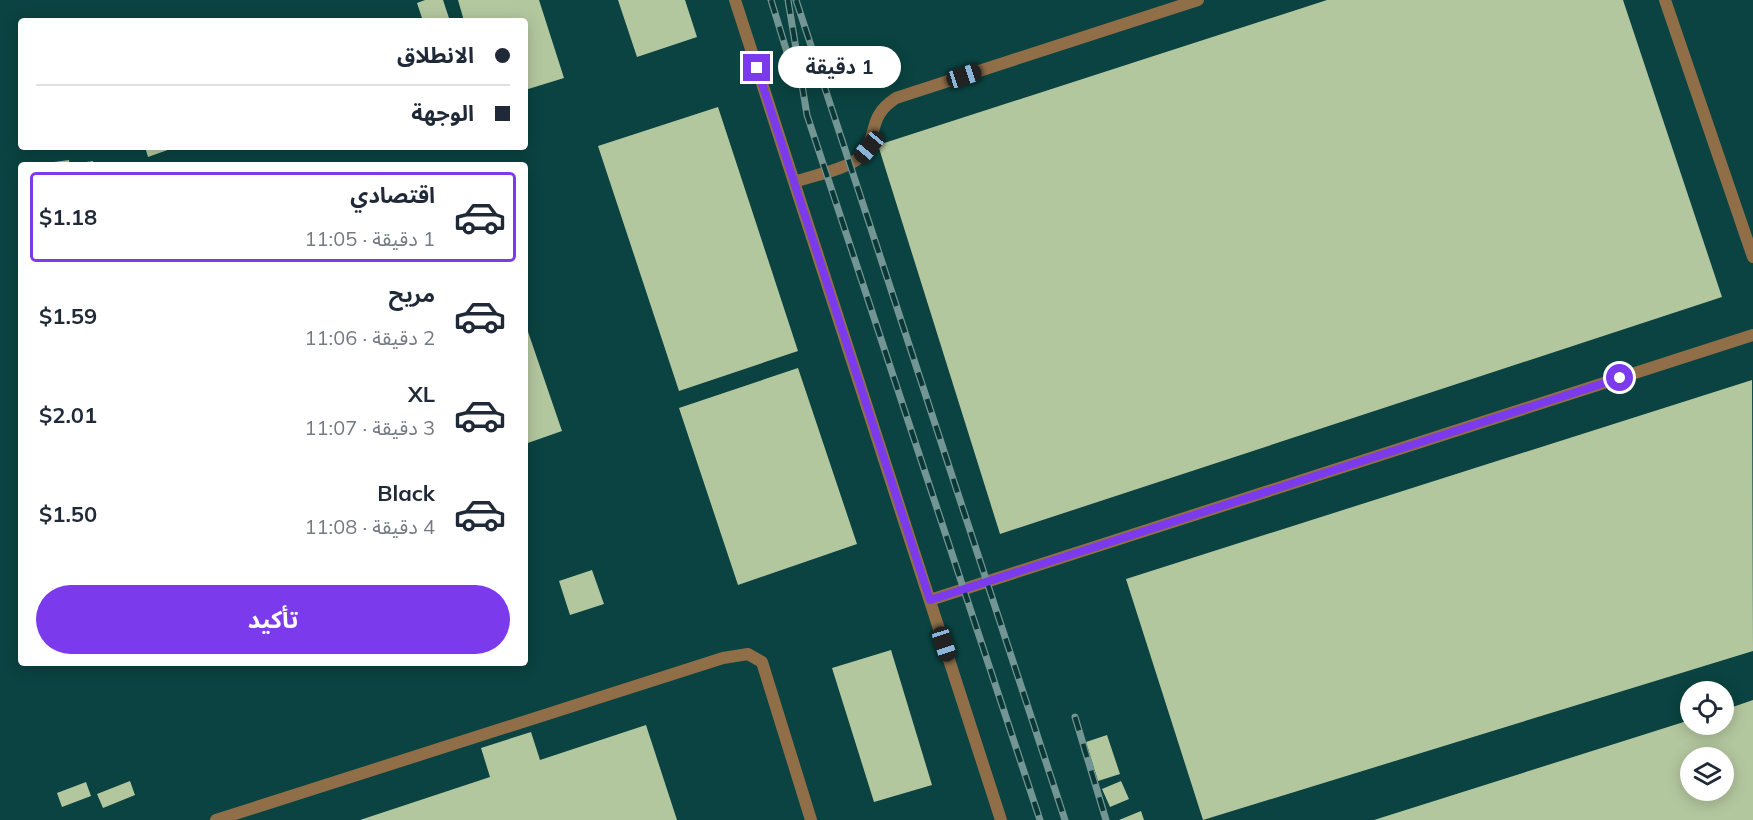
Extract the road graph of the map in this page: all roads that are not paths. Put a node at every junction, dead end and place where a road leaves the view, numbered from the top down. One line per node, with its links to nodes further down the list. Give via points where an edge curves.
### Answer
1 (735, 0): 4 (lane)
2 (1665, 0): 5 (lane)
3 (1194, 1): 4 (lane, via 896,98 875,118 869,147 859,158)
4 (794, 182): 7 (lane)
5 (1753, 257)
6 (1753, 336): 7 (lane)
7 (930, 600): 10 (lane)
8 (216, 820): 9 (lane, via 723,658 748,654 762,662)
9 (811, 820)
10 (1001, 820)

